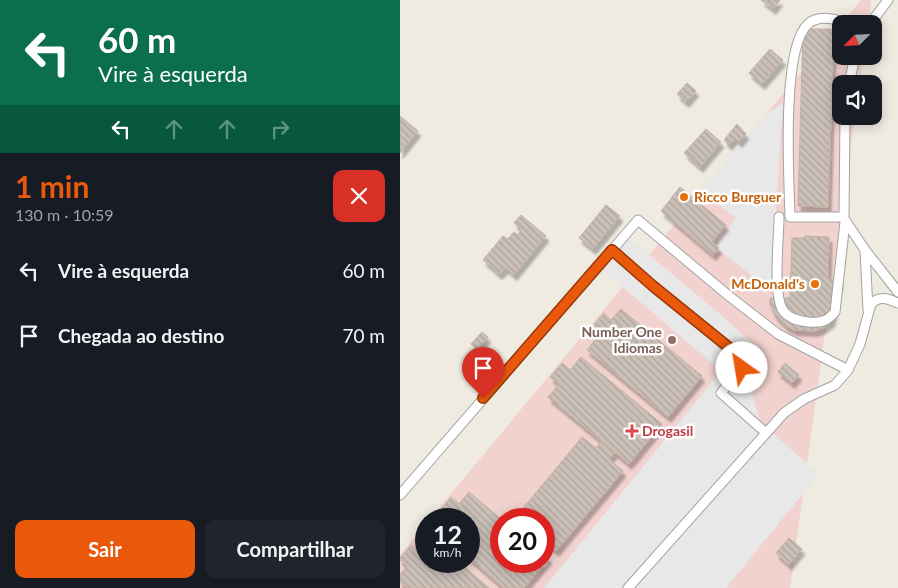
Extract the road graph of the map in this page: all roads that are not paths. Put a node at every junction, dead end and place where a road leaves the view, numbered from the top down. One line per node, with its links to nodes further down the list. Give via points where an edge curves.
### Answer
1 (888, 0): 2 (lane)
2 (877, 15)
3 (832, 20): 6 (lane, via 817,19 808,24 800,34 794,55 789,104 790,217)
4 (846, 125): 6 (lane)
5 (780, 217): 6 (lane, via 778,297 790,318 806,322 824,322 835,312)
6 (844, 220): 8 (lane)
7 (612, 250): 12 (lane, via 638,220 778,334); 13 (lane, via 737,354 742,368 721,393); 14 (lane)
8 (865, 250): 9 (lane); 11 (lane)
9 (898, 292)
10 (898, 303): 11 (lane, via 888,298 875,300)
11 (868, 316): 12 (lane)
12 (848, 370): 13 (lane, via 835,384 784,413)
13 (766, 433): 15 (lane)
14 (400, 495)
15 (628, 588)

